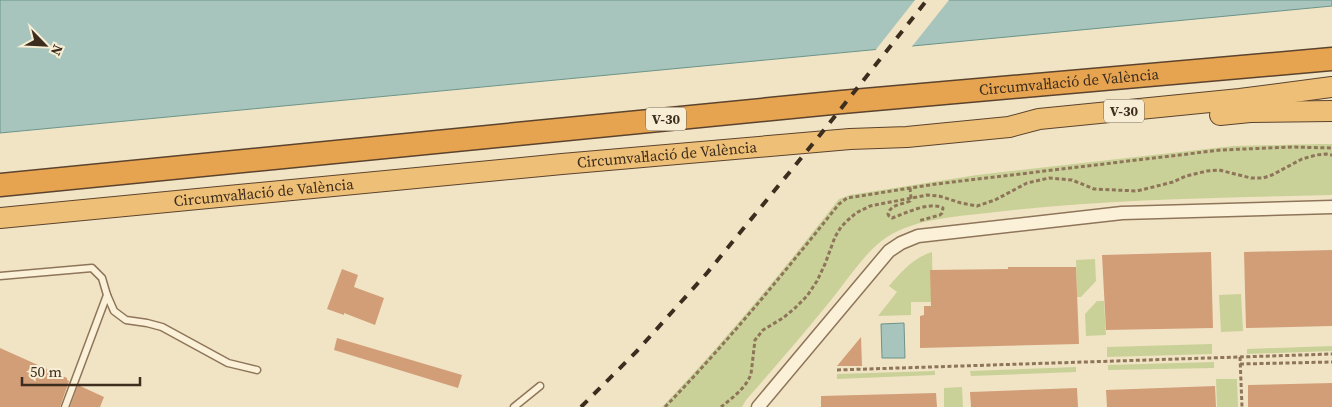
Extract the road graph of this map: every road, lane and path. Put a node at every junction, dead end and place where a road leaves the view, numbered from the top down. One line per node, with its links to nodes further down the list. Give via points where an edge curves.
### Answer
1 (1332, 58): 5 (highway, Circumval·lació de València / V-30, via 842,102)
2 (1332, 87): 4 (highway, Circumval·lació de València / V-30, via 1039,119)
3 (1332, 111): 4 (highway, via 1250,112 1040,131)
4 (1009, 127): 8 (highway, Circumval·lació de València / V-30, via 562,164)
5 (0, 185)
6 (910, 188): 9 (path, via 910,201 890,208 889,216 892,218 936,205 943,208 940,215 917,221)
7 (1332, 207): 21 (street, via 1122,213 918,236 889,252)
8 (0, 218)
9 (917, 225)
10 (0, 276): 11 (lane, via 92,268 102,278)
11 (107, 295): 16 (lane, via 114,311 126,320 162,327 228,363); 19 (lane)
12 (1332, 354): 13 (path)
13 (1240, 357): 15 (path); 17 (path)
14 (1332, 362): 15 (path)
15 (1240, 364): 22 (path)
16 (257, 370)
17 (837, 370)
18 (540, 386): 20 (lane)
19 (65, 407)
20 (514, 407)
21 (758, 407)
22 (1242, 407)

